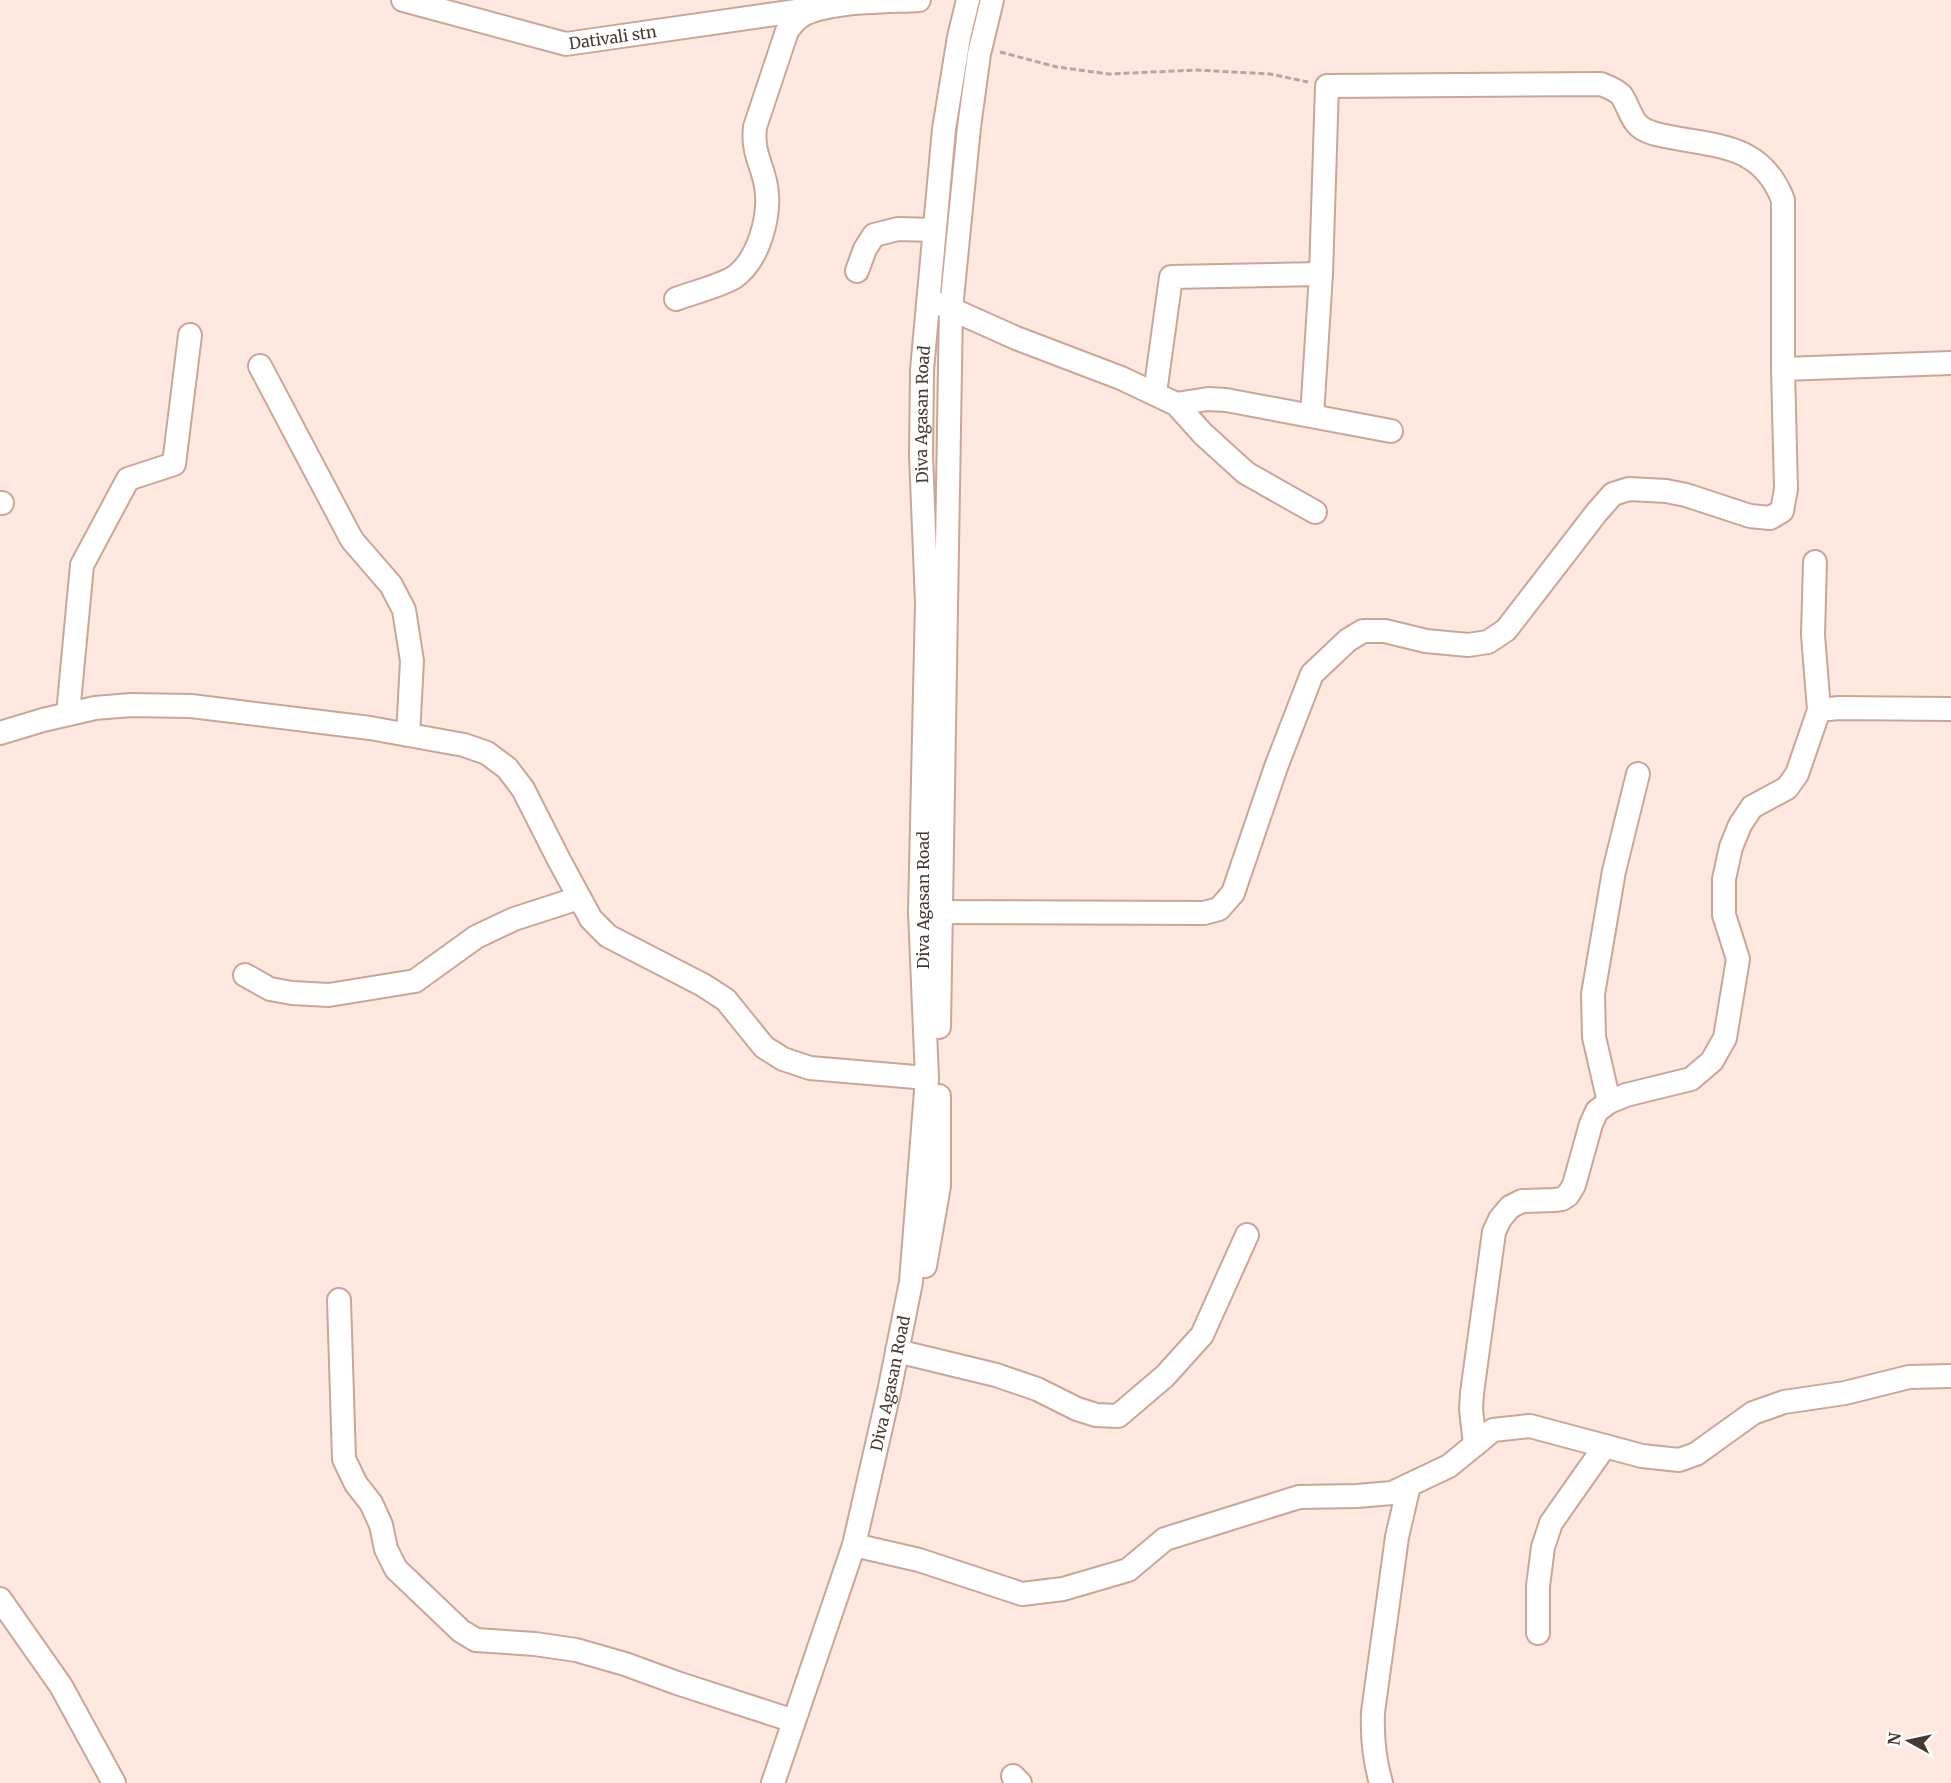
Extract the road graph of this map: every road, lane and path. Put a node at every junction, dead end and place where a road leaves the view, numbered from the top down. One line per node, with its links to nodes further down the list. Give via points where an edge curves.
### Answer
1 (403, 0): 5 (street, Dativali stn, via 566,44)
2 (919, 0): 5 (street)
3 (968, 0): 8 (street, Diva Agasan Road)
4 (992, 0): 6 (street)
5 (827, 6): 14 (street, via 796,19 787,31 755,127 756,155 768,197 754,255 734,277)
6 (981, 47): 7 (path, via 1057,67 1109,74 1197,70 1270,74); 9 (street)
7 (1327, 86): 12 (street); 19 (street, via 1601,84 1622,96 1639,126 1653,133 1733,150 1756,160 1776,183 1783,200)
8 (940, 169): 9 (street); 10 (street, Diva Agasan Road)
9 (965, 172): 15 (street)
10 (934, 230): 11 (street, via 898,229 874,235); 13 (street, Diva Agasan Road)
11 (857, 271)
12 (1321, 274): 20 (street, via 1170,277); 22 (street)
13 (927, 298): 15 (street); 33 (street, Diva Agasan Road, via 921,455 927,603)
14 (676, 299)
15 (951, 309): 20 (street); 33 (street)
16 (190, 334): 28 (street, via 174,464 128,479 82,565)
17 (1951, 363): 19 (street)
18 (260, 366): 30 (street, via 352,540 391,585 404,610 412,661)
19 (1783, 369): 33 (street, via 1786,489 1782,511 1770,518 1750,516 1666,491 1629,489 1613,494 1506,630 1488,642 1468,645 1385,631 1363,632 1348,640 1312,674 1233,893 1220,909 1204,913)
20 (1155, 393): 21 (street)
21 (1176, 404): 22 (street, via 1226,400); 24 (street, via 1246,472)
22 (1312, 416): 23 (street)
23 (1391, 431)
24 (1315, 512)
25 (1815, 562): 27 (street, via 1812,635)
26 (1951, 709): 27 (street)
27 (1819, 710): 36 (street, via 1797,774 1787,788 1752,807 1731,847 1724,879 1724,915 1738,959 1725,1038 1712,1061 1691,1079)
28 (68, 714): 29 (street); 30 (street, via 131,705 190,706)
29 (0, 733)
30 (408, 735): 32 (street, via 464,745 487,753 507,768 523,789)
31 (1638, 774): 36 (street, via 1614,871 1593,994 1594,1037)
32 (579, 898): 34 (street, via 514,919 476,937 415,981 329,995 270,988); 35 (street, via 591,919 608,936 726,1000 764,1047 783,1059 810,1068)
33 (930, 912): 35 (street, Diva Agasan Road); 39 (street, via 939,1186)
34 (245, 975)
35 (927, 1078): 39 (street, Diva Agasan Road)
36 (1609, 1102): 41 (street, via 1597,1111 1591,1124 1568,1195 1562,1199 1522,1201 1510,1207 1497,1226 1472,1393)
37 (1247, 1235): 39 (street, via 1202,1335 1165,1376 1118,1416 1096,1415 996,1375)
38 (339, 1300): 47 (street, via 344,1459 356,1484 372,1503 396,1569 460,1631 476,1640 576,1650)
39 (904, 1353): 44 (street, Diva Agasan Road)
40 (1951, 1376): 42 (street, via 1909,1377 1845,1393 1784,1402 1753,1413 1696,1454 1679,1460)
41 (1475, 1445): 42 (street, via 1493,1430 1530,1426); 43 (street, via 1449,1466)
42 (1605, 1446): 46 (street, via 1551,1523 1545,1539 1538,1586)
43 (1410, 1485): 44 (street, via 1392,1493 1299,1497 1165,1539 1128,1570 1063,1589 1022,1594 919,1560); 51 (street, via 1396,1537 1373,1712 1372,1736)
44 (861, 1546): 47 (street, Diva Agasan Road); 50 (street)
45 (0, 1599): 48 (street, via 61,1686)
46 (1538, 1633)
47 (794, 1721): 49 (street, Diva Agasan Road)
48 (114, 1783)
49 (773, 1783)
50 (789, 1783)
51 (1381, 1783)

